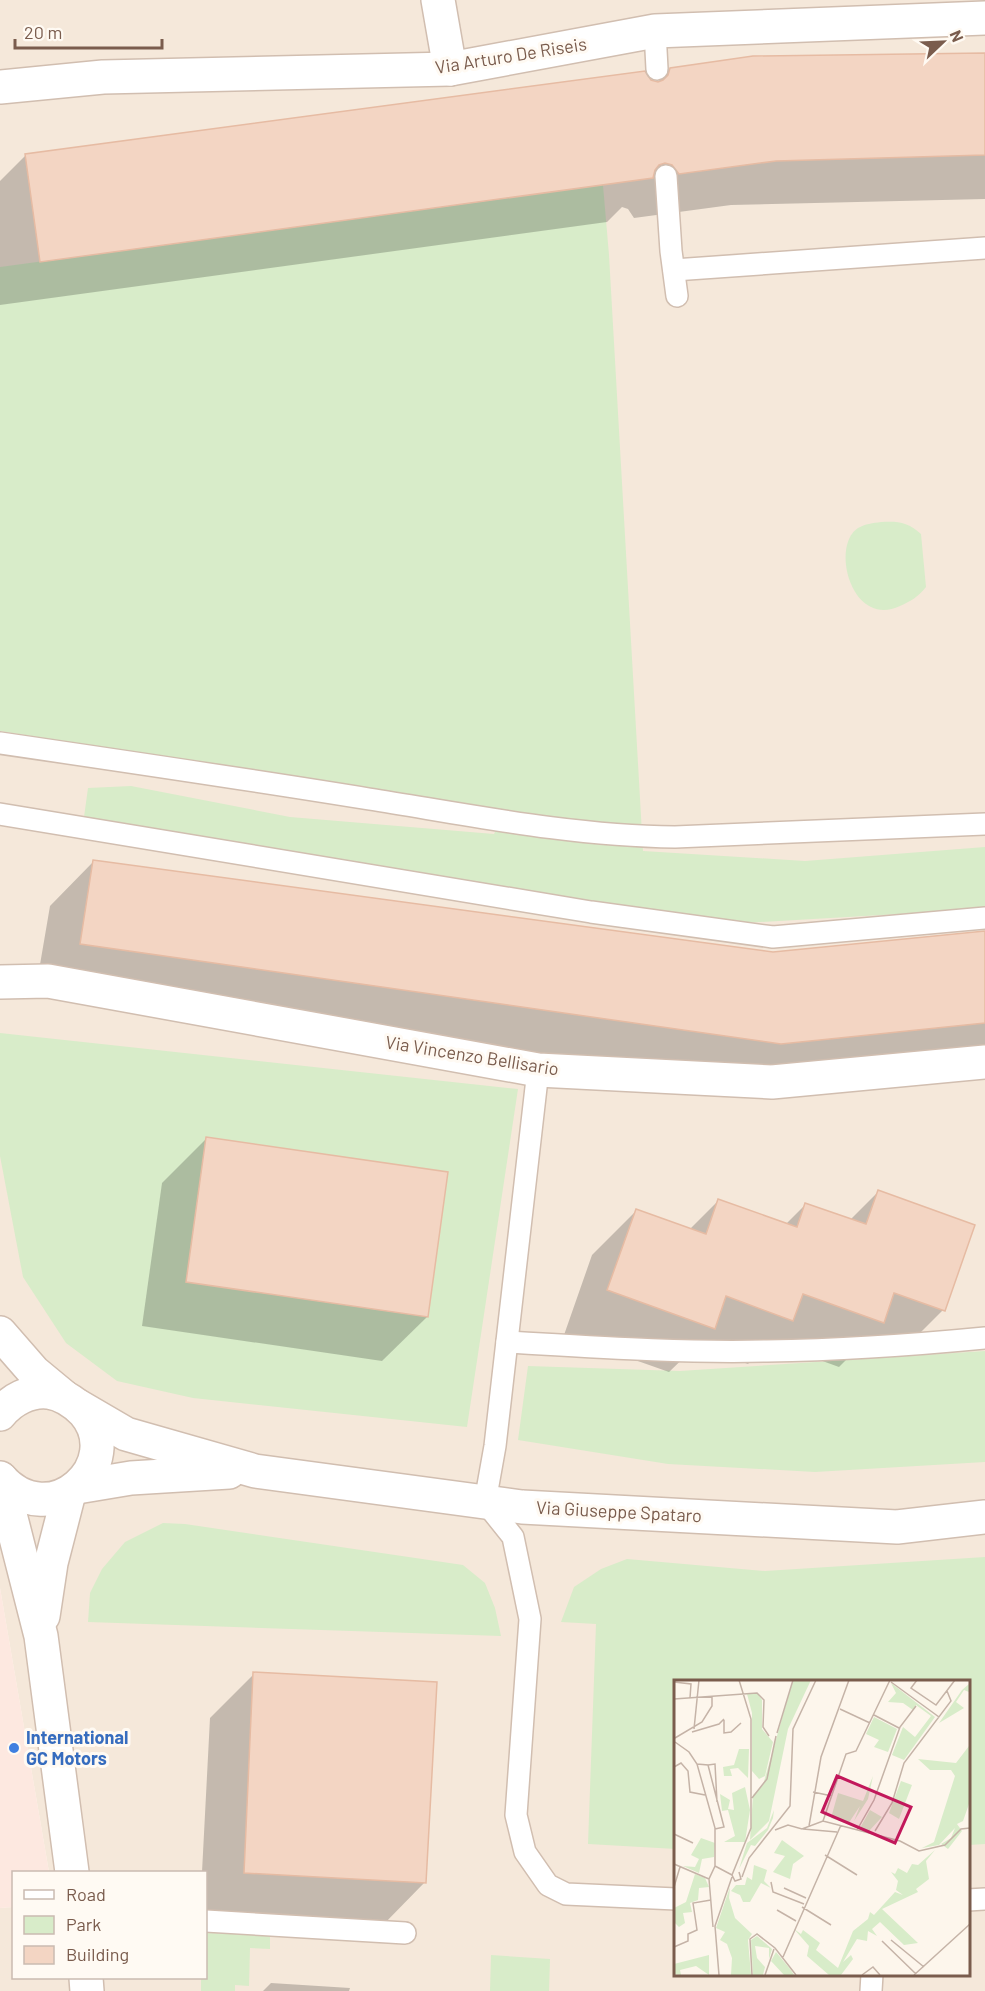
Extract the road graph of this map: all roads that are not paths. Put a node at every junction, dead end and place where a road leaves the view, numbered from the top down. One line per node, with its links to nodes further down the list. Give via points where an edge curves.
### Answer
1 (438, 0): 4 (street)
2 (985, 18): 3 (street, Via Arturo De Riseis)
3 (655, 31): 4 (street, Via Arturo De Riseis); 5 (lane)
4 (450, 69): 6 (street, Via Arturo De Riseis, via 104,77)
5 (657, 69)
6 (0, 87)
7 (666, 176): 9 (lane)
8 (985, 248): 9 (lane)
9 (674, 270): 10 (lane)
10 (676, 296)
11 (0, 743): 13 (lane, via 560,829 641,837)
12 (0, 814): 14 (lane, via 591,912 773,937)
13 (985, 824)
14 (985, 918)
15 (0, 982): 17 (street, Via Vincenzo Bellisario, via 48,981)
16 (985, 1062): 17 (street, Via Vincenzo Bellisario, via 772,1082)
17 (538, 1070): 20 (lane)
18 (0, 1333): 21 (street, via 34,1372)
19 (985, 1338): 20 (lane, via 766,1352 657,1351)
20 (507, 1342): 26 (lane)
21 (71, 1401): 22 (street, via 47,1392 32,1394 17,1398); 23 (street, Via Giuseppe Spataro, via 126,1434); 25 (street, via 88,1418 96,1447 87,1476)
22 (0, 1414)
23 (255, 1471): 25 (street, Via Giuseppe Spataro, via 131,1478); 26 (street, Via Giuseppe Spataro)
24 (0, 1478): 25 (street, Via Giuseppe Spataro, via 11,1490 40,1500); 28 (street)
25 (73, 1490): 28 (street, via 51,1563)
26 (485, 1502): 27 (street, Via Giuseppe Spataro, via 897,1527); 30 (lane, via 513,1537 530,1619 516,1815 525,1852 548,1885 566,1894)
27 (985, 1517)
28 (41, 1636): 29 (street)
29 (72, 1871)
30 (674, 1899)
31 (985, 1899): 32 (lane)
32 (970, 1900)
33 (207, 1921): 34 (lane)
34 (405, 1933)
35 (872, 1976): 36 (lane)
36 (871, 1991)

